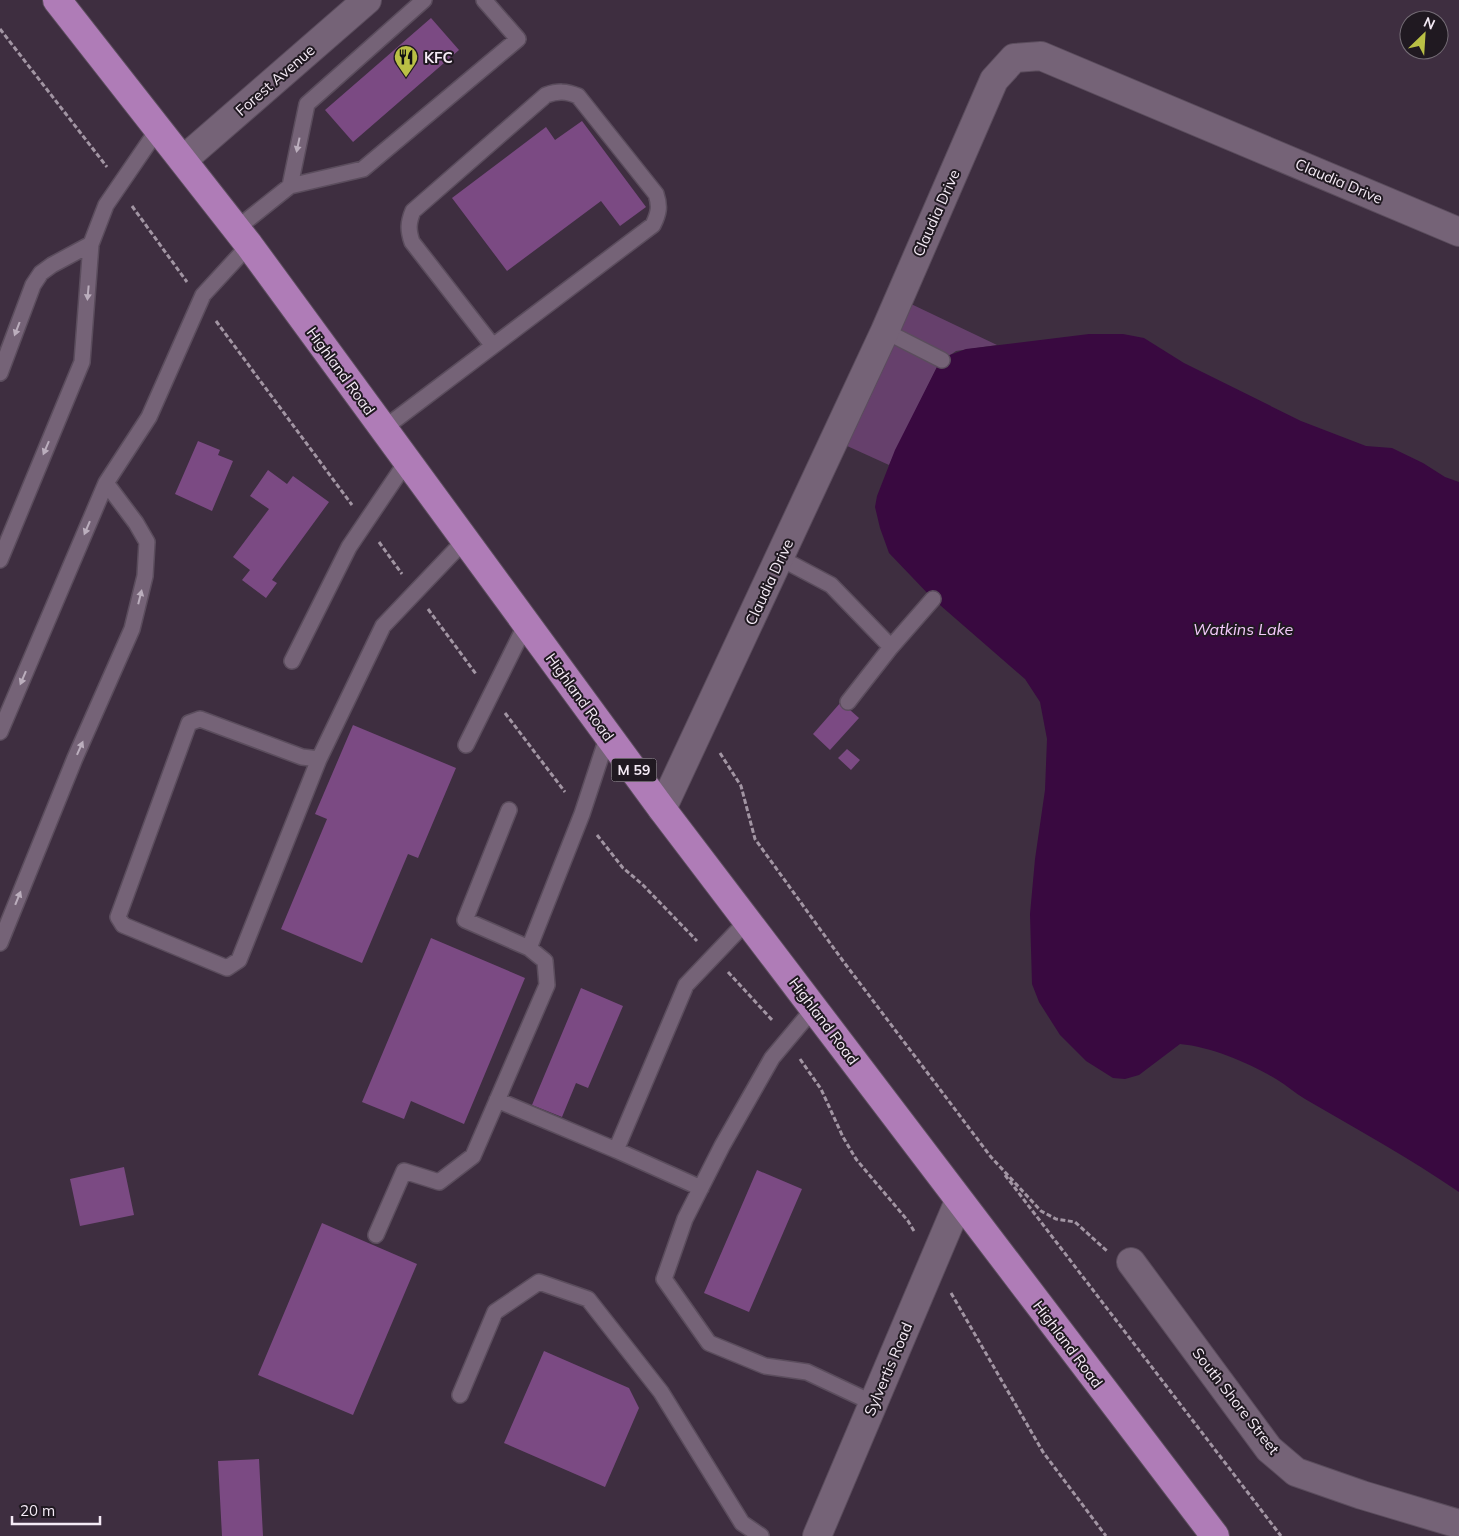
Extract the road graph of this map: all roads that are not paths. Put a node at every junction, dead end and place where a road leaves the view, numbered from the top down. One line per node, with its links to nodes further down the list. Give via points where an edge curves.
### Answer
1 (57, 0): 5 (highway, Highland Road / M 59)
2 (367, 0): 6 (street, Forest Avenue)
3 (424, 0): 7 (lane, one-way to 7, via 307,104)
4 (484, 0): 7 (lane, via 518,40 363,169)
5 (158, 129): 6 (highway, Highland Road / M 59); 10 (lane, via 106,205)
6 (183, 160): 9 (highway, Highland Road / M 59)
7 (290, 186): 9 (lane)
8 (1459, 232): 11 (street, Claudia Drive, via 1041,56 1014,58 994,80)
9 (242, 238): 15 (highway, Highland Road / M 59); 17 (lane, via 200,300 149,416)
10 (92, 244): 14 (lane, one-way to 14, via 41,273 33,285); 20 (lane, one-way to 20, via 82,362)
11 (885, 331): 13 (lane); 19 (street, Claudia Drive)
12 (492, 346): 12 (lane, via 652,224 658,215 656,194 578,96 567,92 546,95 413,211 409,221 412,242); 15 (lane)
13 (942, 360)
14 (0, 373)
15 (383, 429): 16 (highway, Highland Road / M 59)
16 (407, 461): 18 (highway, Highland Road / M 59); 24 (lane, via 349,547)
17 (106, 484): 26 (lane, one-way to 26); 33 (lane, one-way to 17, via 75,758 132,629 145,576 147,542)
18 (464, 540): 22 (highway, Highland Road / M 59); 29 (lane, via 383,626)
19 (780, 558): 23 (lane, via 831,585); 30 (street, Claudia Drive)
20 (0, 560)
21 (933, 599): 23 (lane)
22 (526, 624): 27 (highway, Highland Road / M 59); 28 (lane)
23 (892, 647): 25 (lane)
24 (292, 661)
25 (848, 702)
26 (0, 732)
27 (608, 735): 30 (highway, Highland Road / M 59); 34 (lane, via 582,814)
28 (466, 745)
29 (320, 759): 29 (lane, via 302,757 200,719 189,723 118,917 123,925 227,968 239,960)
30 (662, 809): 32 (highway, Highland Road / M 59)
31 (509, 810): 34 (lane, via 465,920)
32 (748, 920): 35 (highway, Highland Road / M 59); 37 (lane, via 686,985)
33 (0, 943)
34 (529, 948): 36 (lane, via 545,961 547,985)
35 (814, 1008): 38 (lane, via 772,1058); 39 (highway, Highland Road / M 59)
36 (497, 1100): 37 (lane); 40 (lane, via 473,1156 439,1182 404,1171)
37 (616, 1150): 38 (lane)
38 (701, 1188): 43 (lane, via 685,1219 664,1279 709,1343 764,1366 807,1372)
39 (959, 1201): 43 (street, Sylvertis Road); 47 (highway, Highland Road / M 59)
40 (376, 1235)
41 (1131, 1262): 44 (street, South Shore Street, via 1269,1449 1296,1472)
42 (460, 1395): 45 (lane, via 495,1312 539,1282 588,1299 660,1392 742,1523)
43 (873, 1403): 46 (street, Sylvertis Road)
44 (1459, 1524)
45 (761, 1536)
46 (817, 1536)
47 (1215, 1536)

